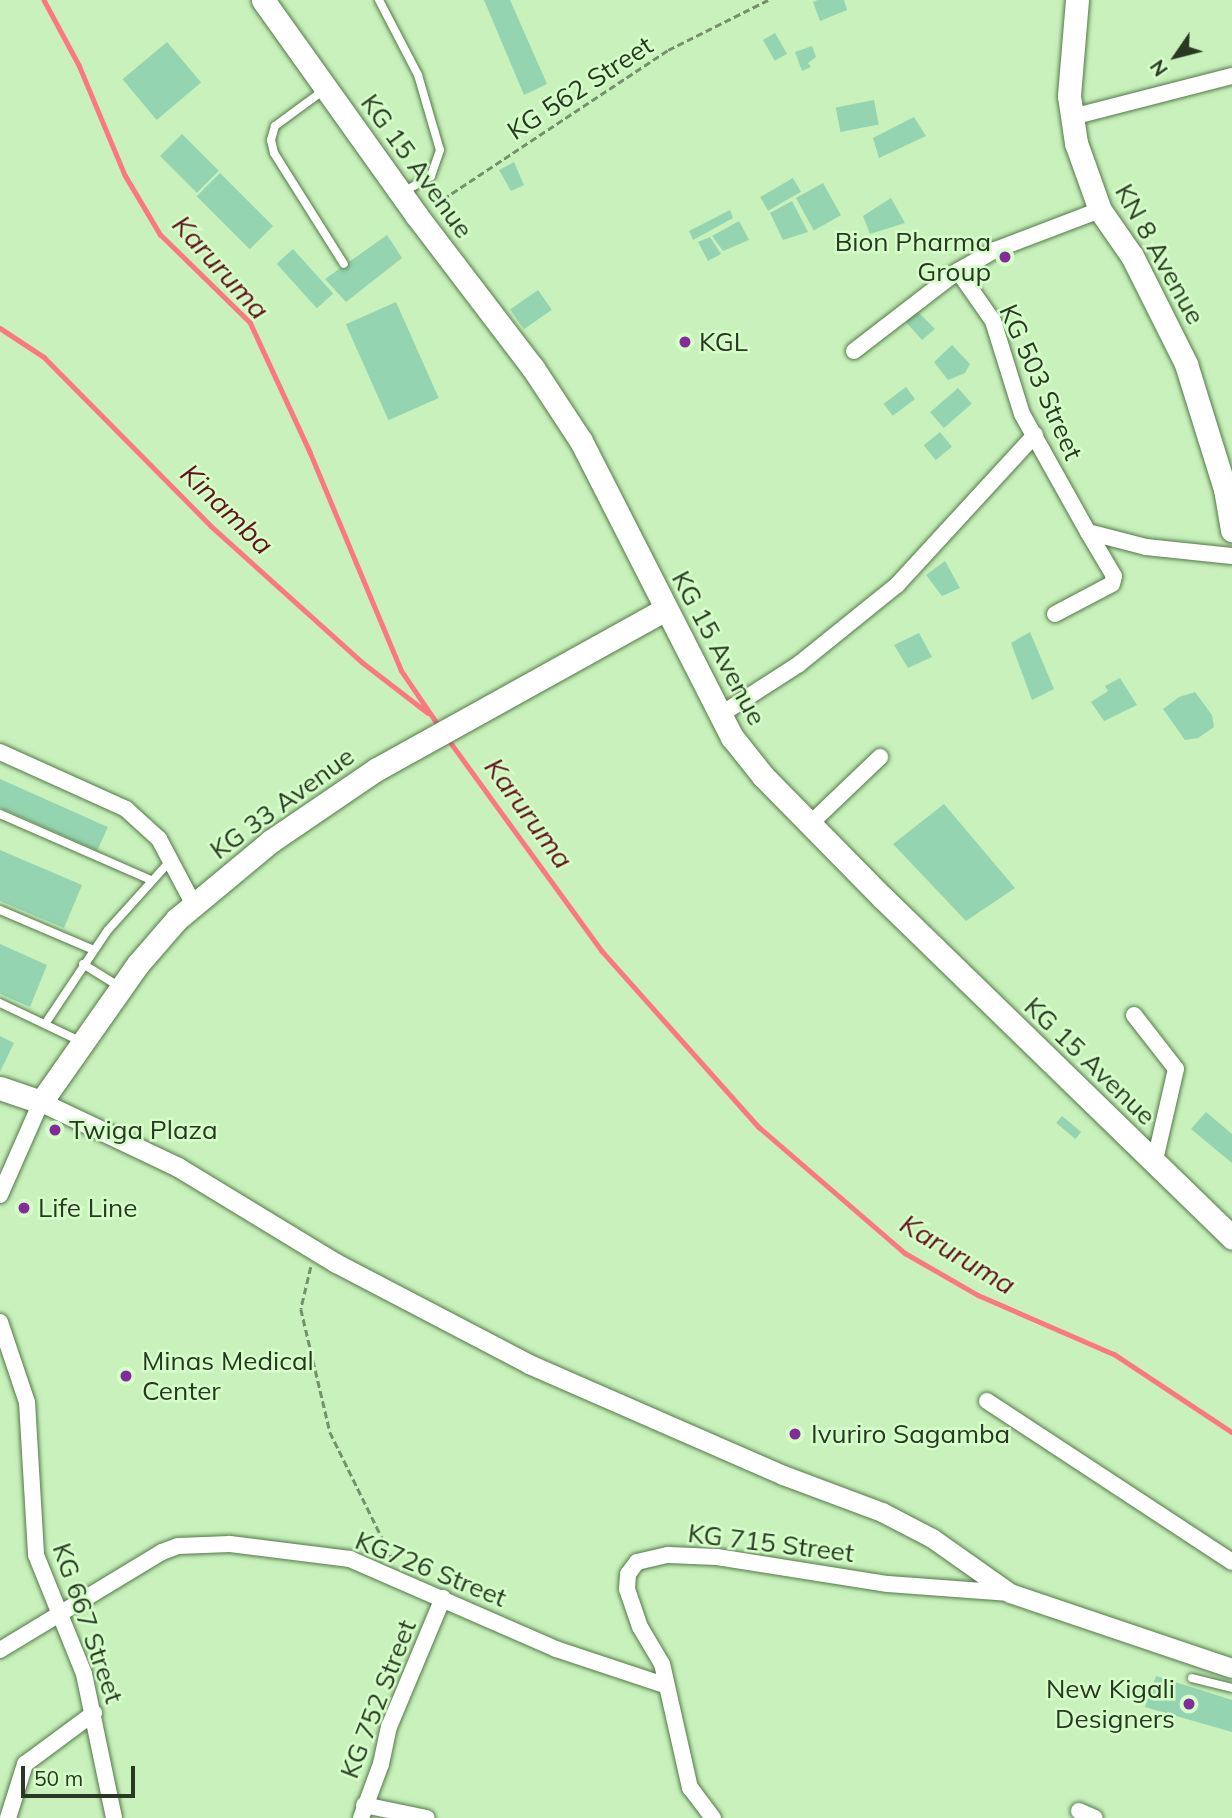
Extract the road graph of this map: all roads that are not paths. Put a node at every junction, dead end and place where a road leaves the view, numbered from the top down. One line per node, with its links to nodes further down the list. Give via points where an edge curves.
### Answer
1 (263, 0): 5 (main road, KG 15 Avenue)
2 (379, 0): 7 (lane, via 418,75 440,150 431,176)
3 (1077, 0): 6 (main road, KN 8 Avenue)
4 (1232, 76): 6 (street)
5 (326, 88): 7 (main road, KG 15 Avenue); 9 (lane, via 275,126 271,140 274,153)
6 (1072, 117): 8 (main road, KN 8 Avenue)
7 (401, 193): 16 (main road, KG 15 Avenue, via 533,368 581,441)
8 (1100, 210): 10 (street, via 995,250); 13 (main road, KN 8 Avenue, via 1132,256 1186,364 1225,489)
9 (344, 264)
10 (958, 271): 11 (street); 12 (street, KG 503 Street, via 993,321 1018,403)
11 (853, 351)
12 (1035, 435): 14 (street, KG 503 Street); 18 (street, via 897,585 799,664)
13 (1232, 530)
14 (1088, 532): 15 (street, via 1146,547); 17 (street, KG 503 Street, via 1114,576 1112,584)
15 (1232, 556)
16 (664, 610): 18 (main road, KG 15 Avenue); 25 (main road, KG 33 Avenue, via 377,769 271,841)
17 (1055, 614)
18 (720, 715): 22 (main road, KG 15 Avenue, via 763,776)
19 (0, 752): 23 (street, via 125,809 159,839)
20 (880, 757): 22 (street)
21 (0, 814): 24 (lane)
22 (810, 824): 36 (main road, KG 15 Avenue)
23 (172, 859): 24 (lane); 25 (street)
24 (150, 880): 27 (lane)
25 (194, 905): 29 (main road, KG 33 Avenue)
26 (0, 911): 27 (lane)
27 (94, 950): 28 (lane)
28 (83, 964): 29 (lane); 32 (lane)
29 (120, 987): 33 (main road, KG 33 Avenue)
30 (0, 1003): 32 (lane)
31 (1134, 1015): 36 (street, via 1176,1069)
32 (45, 1024): 33 (lane)
33 (82, 1042): 35 (main road, KG 33 Avenue)
34 (0, 1088): 35 (main road)
35 (41, 1102): 37 (street); 42 (street, via 178,1167 315,1250 529,1364 782,1475 882,1512 932,1538)
36 (1154, 1164): 38 (main road, KG 15 Avenue)
37 (0, 1195)
38 (1232, 1237)
39 (0, 1322): 44 (street, KG 667 Street, via 27,1402 36,1555)
40 (986, 1401): 41 (street)
41 (1232, 1562)
42 (1010, 1593): 46 (street); 48 (street, KG 715 Street, via 888,1584 717,1557 646,1558 628,1574 627,1589 640,1627 662,1664)
43 (443, 1598): 44 (street, KG726 Street, via 350,1559 230,1544 178,1546); 48 (street, KG726 Street, via 556,1649); 52 (street, KG 752 Street, via 389,1727 381,1764)
44 (61, 1611): 45 (street, KG726 Street); 50 (street, KG 667 Street)
45 (0, 1650)
46 (1232, 1668)
47 (1192, 1678): 49 (lane)
48 (664, 1685): 56 (street, KG 715 Street, via 690,1788)
49 (1232, 1688)
50 (94, 1713): 53 (street, via 25,1764); 54 (street, KG 667 Street)
51 (1079, 1811): 57 (street)
52 (362, 1812): 55 (street)
53 (8, 1818)
54 (114, 1818)
55 (427, 1818)
56 (713, 1818)
57 (1096, 1818)

